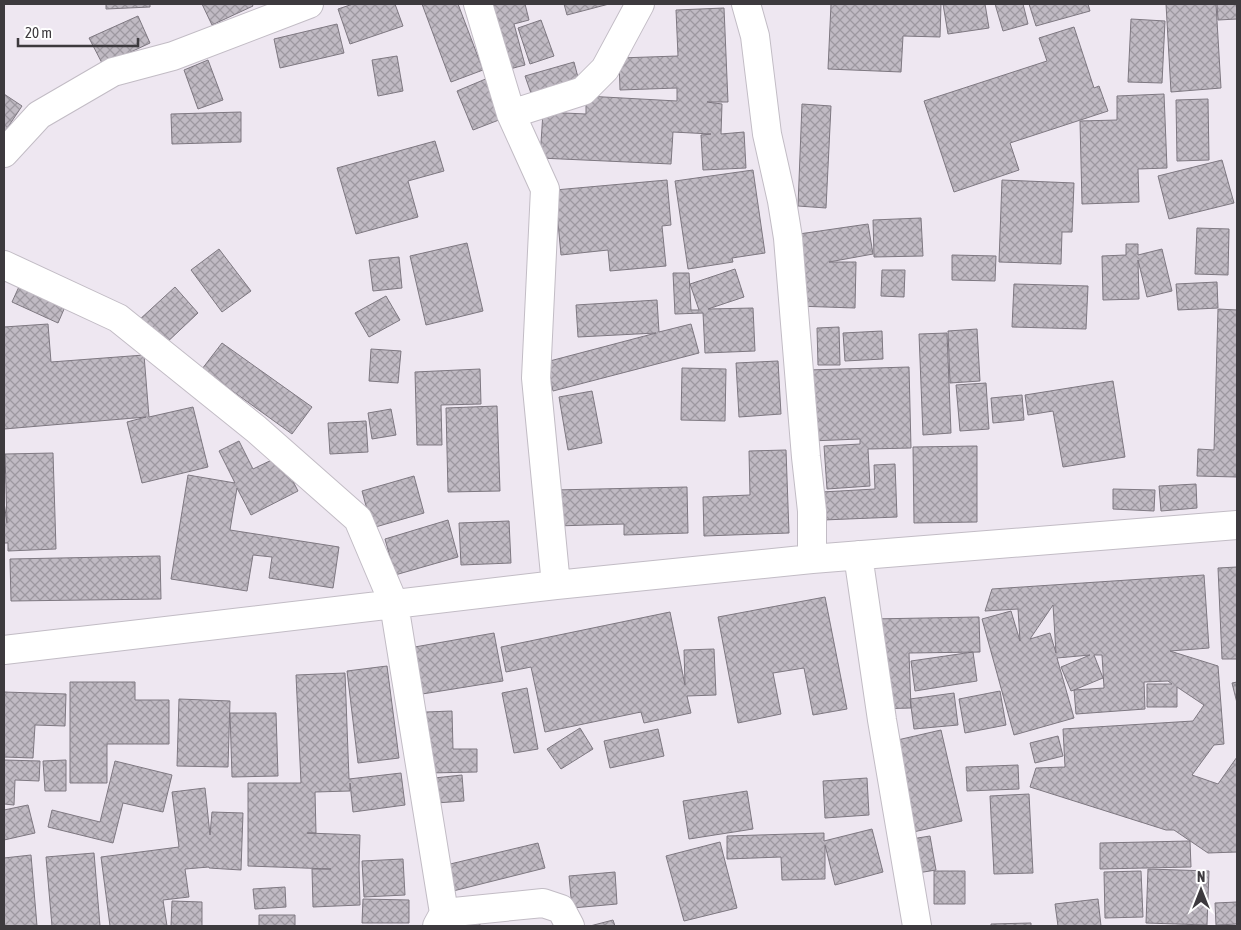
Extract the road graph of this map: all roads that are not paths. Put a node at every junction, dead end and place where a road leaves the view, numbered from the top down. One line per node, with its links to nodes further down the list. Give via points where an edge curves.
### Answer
1 (310, 4): 6 (street, via 173,56 113,72 39,115)
2 (478, 4): 5 (street)
3 (640, 4): 5 (street, via 605,69 583,91)
4 (746, 4): 10 (street, via 755,36 767,134 788,238 812,511)
5 (511, 114): 11 (street, via 545,189 536,378)
6 (4, 153)
7 (4, 265): 12 (street, via 118,318 256,429 358,519)
8 (1237, 524): 9 (street)
9 (858, 555): 10 (street); 16 (street)
10 (812, 559): 11 (street)
11 (556, 585): 12 (street)
12 (394, 604): 13 (street); 14 (street)
13 (4, 650)
14 (441, 920): 15 (street, via 543,904 561,910)
15 (570, 926)
16 (917, 926)

